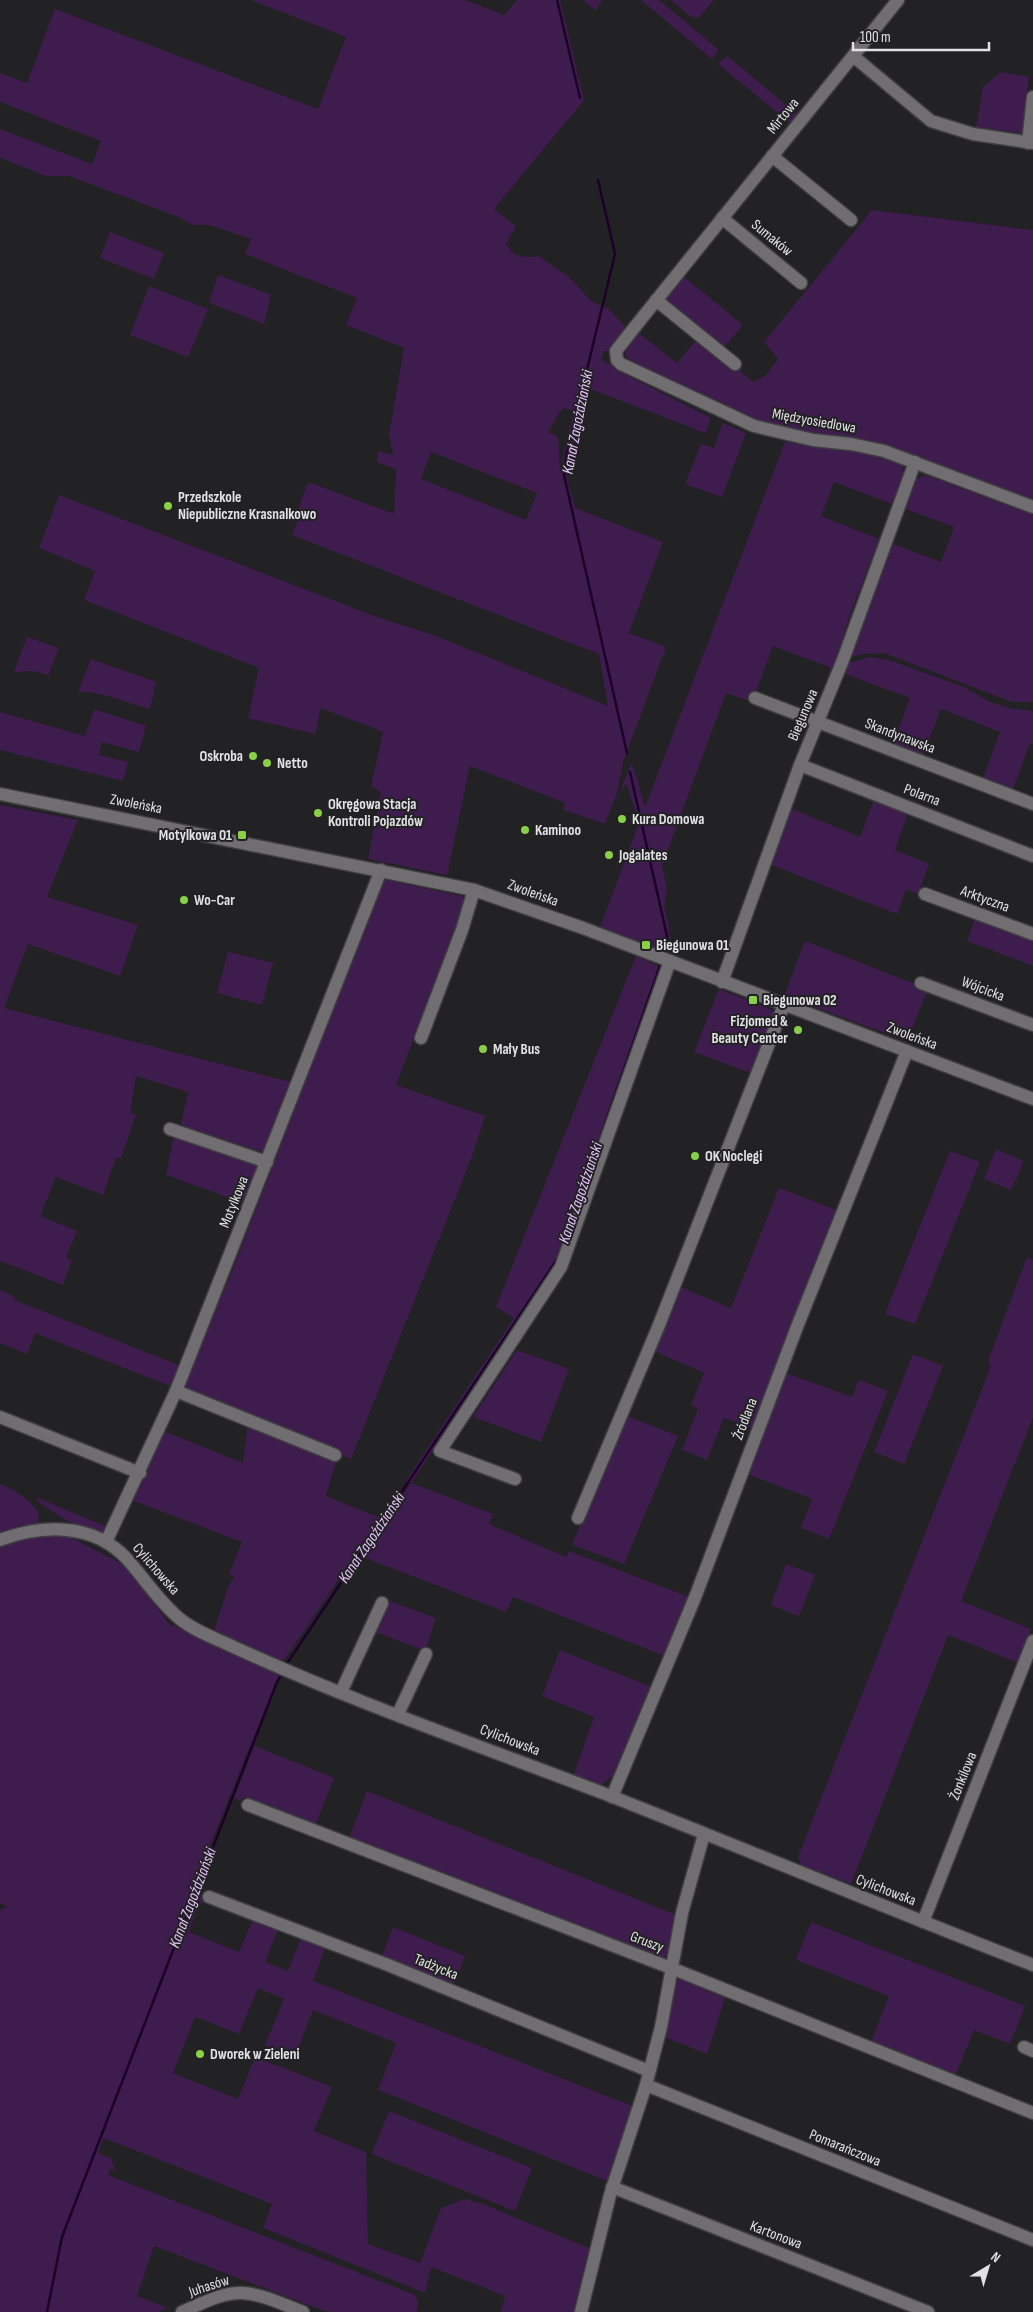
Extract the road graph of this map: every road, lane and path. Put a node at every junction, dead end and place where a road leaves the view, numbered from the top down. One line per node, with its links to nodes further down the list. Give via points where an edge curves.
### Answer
1 (898, 0): 2 (street, Mirtowa)
2 (853, 56): 4 (street, via 931,121 973,134); 5 (street, Mirtowa)
3 (1033, 97): 4 (street)
4 (1030, 143)
5 (772, 156): 6 (street, Mirtowa); 7 (street)
6 (722, 218): 8 (street, Sumaków); 9 (street, Mirtowa)
7 (850, 220)
8 (802, 283)
9 (656, 300): 10 (street, Mirtowa, via 616,351); 11 (street)
10 (617, 360): 12 (street, Międzyosiedlowa, via 754,426 813,440 866,446)
11 (735, 364)
12 (915, 462): 13 (street, Międzyosiedlowa); 15 (street, Biegunowa, via 843,660)
13 (1033, 507)
14 (755, 698): 15 (street, Skandynawska)
15 (816, 722): 16 (street, Biegunowa); 18 (street, Skandynawska)
16 (800, 765): 19 (street, Polarna); 25 (street, Biegunowa)
17 (0, 794): 20 (street, Zwoleńska)
18 (1033, 804)
19 (1033, 856)
20 (381, 870): 21 (street, Zwoleńska); 33 (street, Motylkowa)
21 (474, 890): 24 (street, Zwoleńska); 29 (street)
22 (925, 894): 23 (street, Arktyczna)
23 (1033, 934)
24 (664, 959): 25 (street, Zwoleńska); 38 (street, via 561,1267 440,1451)
25 (722, 982): 27 (street, Zwoleńska)
26 (921, 983): 28 (street, Wójcicka)
27 (784, 1005): 30 (street, Zwoleńska); 39 (street, via 660,1325)
28 (1033, 1025)
29 (421, 1038)
30 (907, 1051): 31 (street, Zwoleńska); 47 (street, Źródlana, via 797,1327 696,1595)
31 (1033, 1099)
32 (170, 1129): 33 (street)
33 (267, 1162): 34 (street, Motylkowa)
34 (176, 1391): 36 (street); 37 (street, Motylkowa)
35 (0, 1417): 37 (street)
36 (335, 1455)
37 (140, 1473): 41 (street, Motylkowa)
38 (514, 1478)
39 (578, 1518)
40 (0, 1540): 41 (street, Cylichowska, via 38,1529 63,1529)
41 (106, 1542): 45 (street, Cylichowska, via 128,1559 165,1606 182,1620 228,1644)
42 (382, 1603): 45 (street)
43 (1033, 1641): 51 (street, Żonkilowa)
44 (426, 1654): 46 (street)
45 (341, 1692): 46 (street, Cylichowska)
46 (398, 1714): 47 (street, Cylichowska)
47 (612, 1797): 49 (street, Cylichowska)
48 (248, 1805): 53 (street, Gruszy)
49 (704, 1834): 51 (street, Cylichowska); 53 (street, via 688,1888)
50 (209, 1897): 54 (street, Tadżycka, via 416,1976)
51 (923, 1922): 52 (street, Cylichowska)
52 (1033, 1965)
53 (671, 1968): 54 (street, via 661,2027); 56 (street, Gruszy)
54 (649, 2071): 55 (street)
55 (646, 2084): 57 (street); 58 (street, Pomarańczowa)
56 (1033, 2113)
57 (612, 2187): 61 (street); 62 (street, Kartonowa)
58 (1033, 2240)
59 (182, 2312): 60 (street, Juhasów, via 224,2295 242,2293)
60 (303, 2312)
61 (581, 2312)
62 (928, 2312)

